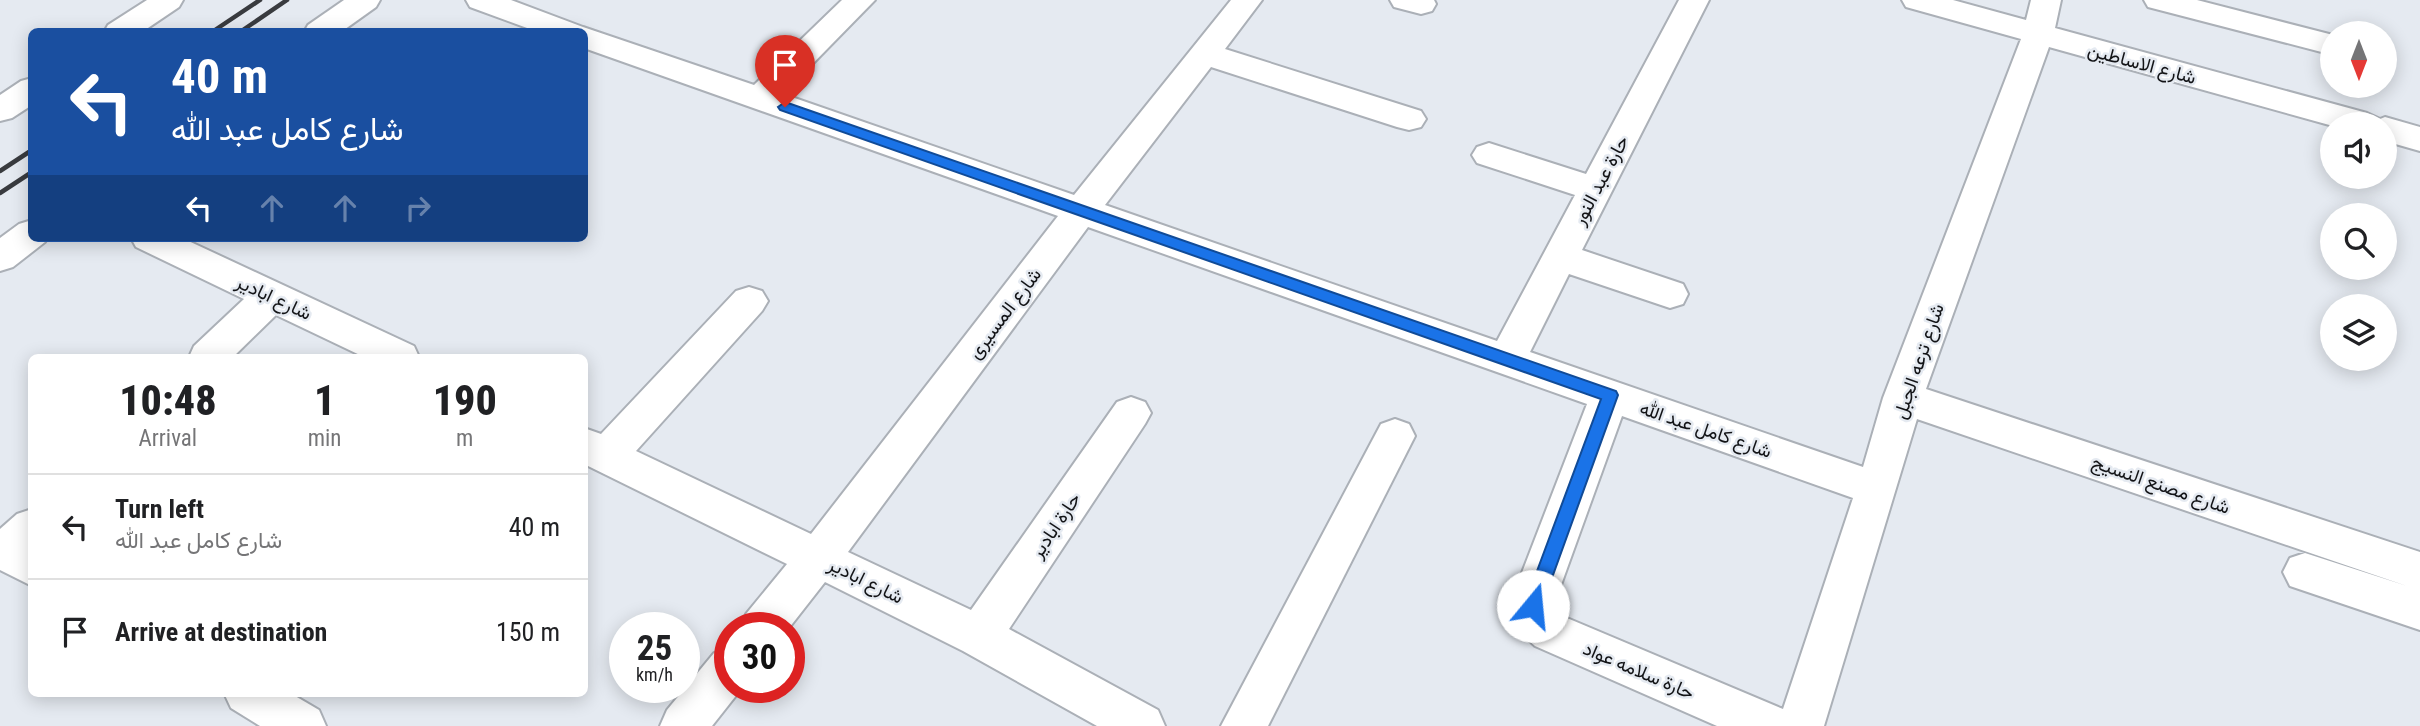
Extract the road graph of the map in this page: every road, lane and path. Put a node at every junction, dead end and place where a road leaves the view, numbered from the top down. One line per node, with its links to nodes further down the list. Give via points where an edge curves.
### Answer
1 (112, 0): 9 (street)
2 (365, 0): 12 (street)
3 (481, 0): 13 (street)
4 (860, 0): 18 (street)
5 (1247, 0): 16 (street, شارع المسيرى)
6 (1694, 0): 25 (street, حارة عبد النور)
7 (1917, 0): 10 (street, شارع الاساطين)
8 (2160, 0): 15 (street)
9 (156, 7): 11 (street)
10 (2042, 17): 20 (street, شارع الاساطين); 38 (street, شارع ترعه الجبل)
11 (125, 28)
12 (325, 28)
13 (559, 28)
14 (588, 38): 18 (street, شارع كامل عبد الله)
15 (2320, 41)
16 (1205, 54): 21 (street); 26 (street, شارع المسيرى)
17 (28, 92): 19 (street)
18 (760, 98): 26 (street, شارع كامل عبد الله)
19 (0, 110)
20 (2331, 112)
21 (1409, 120)
22 (2397, 132): 23 (street)
23 (2420, 139)
24 (1489, 155): 25 (street)
25 (1595, 189): 30 (street, حارة عبد النور)
26 (1081, 211): 36 (street, شارع كامل عبد الله); 43 (street, شارع المسيرى)
27 (28, 236): 29 (street)
28 (157, 242): 32 (street, شارع ابادير)
29 (0, 257)
30 (1560, 257): 31 (street); 36 (street, حارة عبد النور)
31 (1670, 293)
32 (272, 296): 34 (street); 35 (street, شارع ابادير)
33 (749, 301): 41 (street)
34 (211, 354)
35 (394, 354)
36 (1507, 359): 37 (street, شارع كامل عبد الله)
37 (1610, 395): 42 (street, شارع كامل عبد الله); 55 (street, حارة سلامه عواد, via 1535,596 1536,615 1550,632)
38 (1902, 398): 42 (street, شارع ترعه الجبل); 44 (street, شارع مصنع النسيج)
39 (1131, 413): 48 (street, حارة ابادير)
40 (1395, 436): 54 (street)
41 (596, 450): 43 (street, شارع ابادير)
42 (1877, 489): 56 (street, شارع ترعه الجبل)
43 (819, 556): 47 (street, شارع المسيرى); 48 (street, شارع ابادير)
44 (2420, 571)
45 (2305, 572): 46 (street)
46 (2420, 610)
47 (775, 612)
48 (979, 636): 51 (street, شارع ابادير)
49 (714, 688): 53 (street)
50 (254, 697): 52 (street)
51 (1133, 724)
52 (303, 726)
53 (683, 726)
54 (1244, 726)
55 (1770, 726)
56 (1801, 726)

